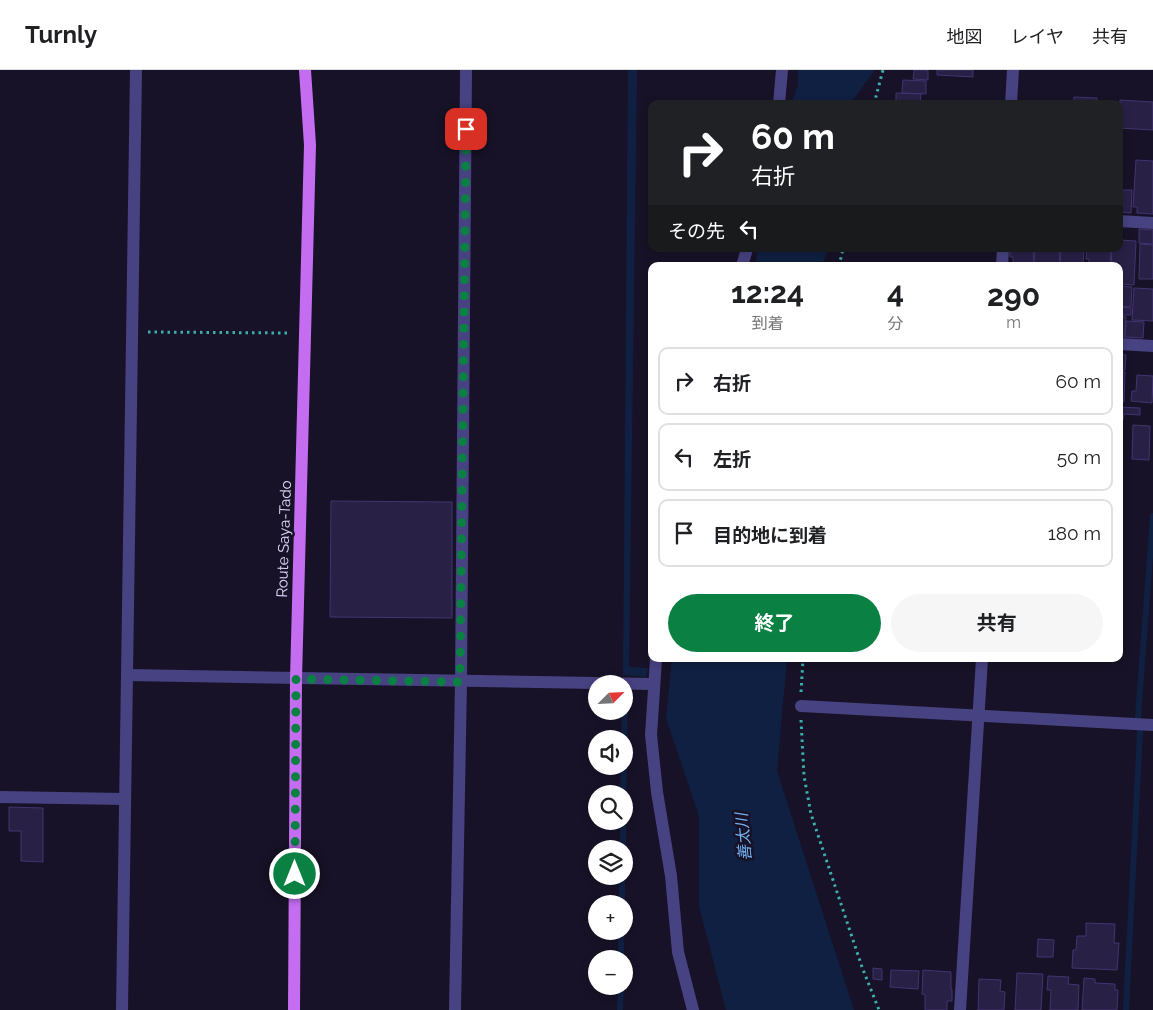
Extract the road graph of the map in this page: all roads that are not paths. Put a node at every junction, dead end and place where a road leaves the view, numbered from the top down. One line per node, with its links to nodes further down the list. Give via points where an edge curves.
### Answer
1 (136, 70): 14 (street)
2 (306, 70): 15 (main road, Route Saya-Tado, via 310,145)
3 (466, 70): 16 (street)
4 (782, 70): 6 (street)
5 (1013, 70): 7 (street)
6 (778, 100)
7 (1011, 100)
8 (1123, 221): 9 (street)
9 (1153, 223)
10 (1123, 344): 11 (street)
11 (1153, 346)
12 (656, 662): 17 (street)
13 (982, 662): 19 (street)
14 (127, 675): 15 (street); 22 (street)
15 (296, 679): 16 (street); 24 (main road, Route Saya-Tado)
16 (460, 682): 17 (street); 25 (street)
17 (653, 684): 26 (street, via 651,735 657,792 671,876 678,952)
18 (801, 706): 19 (street)
19 (979, 716): 20 (street); 27 (street)
20 (1153, 725)
21 (0, 797): 22 (street)
22 (125, 799): 23 (street)
23 (122, 1010)
24 (294, 1010)
25 (455, 1010)
26 (693, 1010)
27 (960, 1010)

